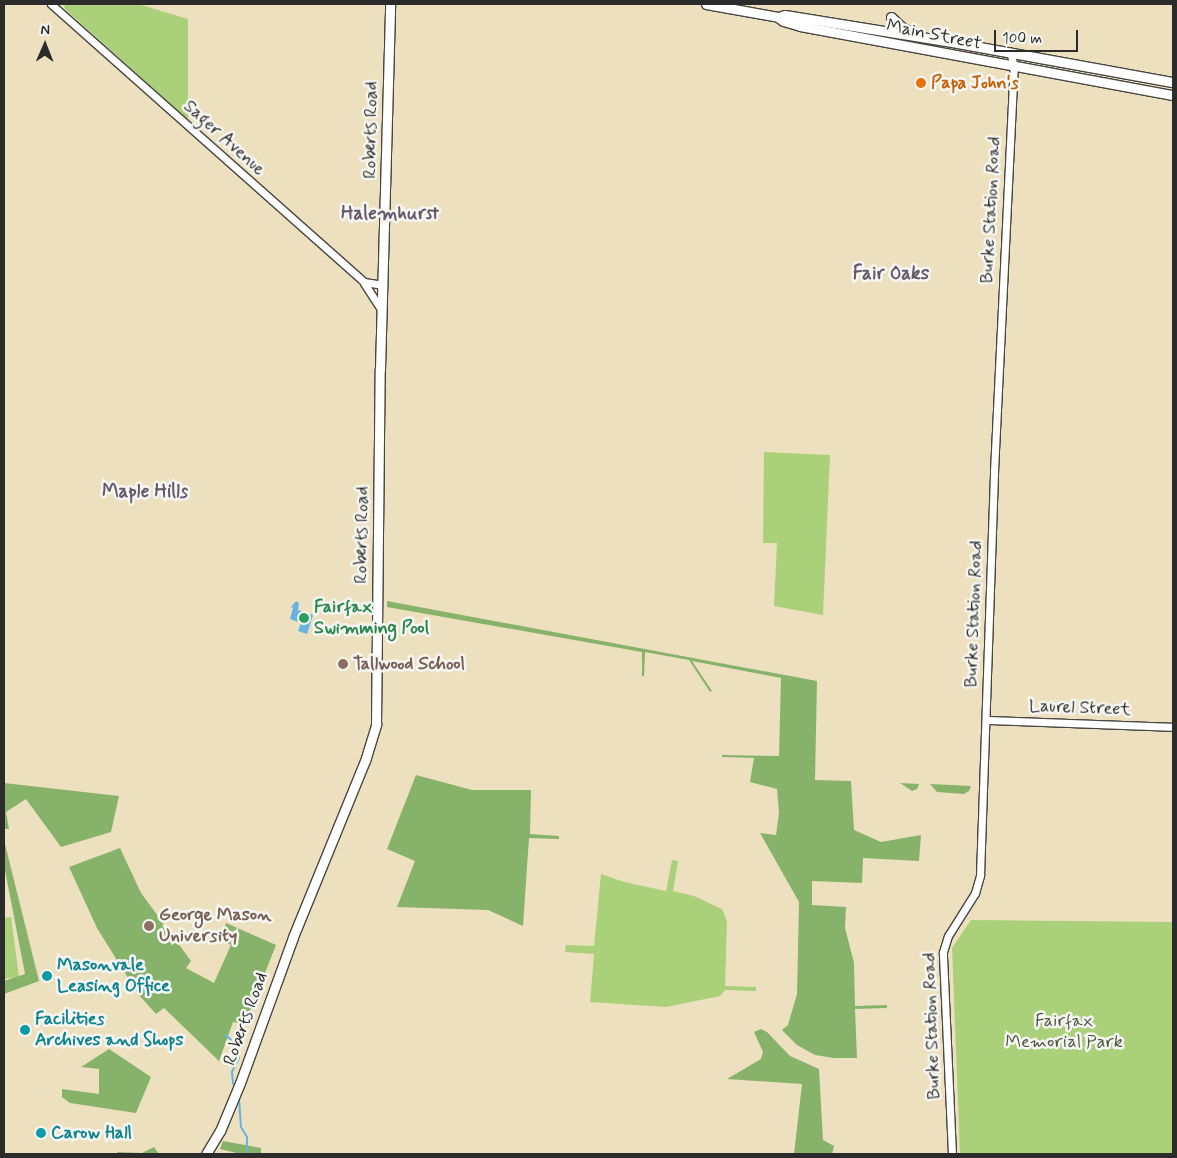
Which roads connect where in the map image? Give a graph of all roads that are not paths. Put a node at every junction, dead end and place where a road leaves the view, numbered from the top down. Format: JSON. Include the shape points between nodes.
{"nodes":[{"id":1,"x":51,"y":4,"type":"edge"},
{"id":2,"x":390,"y":4,"type":"edge"},
{"id":3,"x":706,"y":4,"type":"edge"},
{"id":4,"x":891,"y":16,"type":"dead end"},
{"id":5,"x":778,"y":17,"type":"junction"},
{"id":6,"x":938,"y":40,"type":"junction"},
{"id":7,"x":1015,"y":53,"type":"junction"},
{"id":8,"x":1014,"y":66,"type":"junction"},
{"id":9,"x":1173,"y":82,"type":"edge"},
{"id":10,"x":1173,"y":95,"type":"edge"},
{"id":11,"x":364,"y":282,"type":"junction"},
{"id":12,"x":382,"y":285,"type":"junction"},
{"id":13,"x":382,"y":310,"type":"junction"},
{"id":14,"x":986,"y":720,"type":"junction"},
{"id":15,"x":1173,"y":727,"type":"edge"},
{"id":16,"x":206,"y":1154,"type":"edge"},
{"id":17,"x":952,"y":1154,"type":"edge"}],
"edges":[{"from":1,"to":11,"type":"street","name":"Sager Avenue"},
{"from":2,"to":12,"type":"main road","name":"Roberts Road"},
{"from":3,"to":5,"type":"main road","name":"Main Street"},
{"from":4,"to":6,"type":"main road","via":[[904,29],[931,33]]},
{"from":5,"to":6,"type":"main road","name":"Main Street","via":[[785,15]]},
{"from":5,"to":8,"type":"main road","name":"Main Street","via":[[800,26]]},
{"from":6,"to":7,"type":"main road","name":"Main Street"},
{"from":7,"to":8,"type":"street","name":"Burke Station Road"},
{"from":7,"to":9,"type":"main road","name":"Main Street"},
{"from":8,"to":10,"type":"main road","name":"Main Street"},
{"from":8,"to":14,"type":"street","name":"Burke Station Road","via":[[994,471]]},
{"from":11,"to":12,"type":"street"},
{"from":11,"to":13,"type":"street","name":"Sager Avenue"},
{"from":12,"to":13,"type":"main road","name":"Roberts Road"},
{"from":13,"to":16,"type":"main road","name":"Roberts Road","via":[[376,724],[365,761],[293,937],[240,1083],[220,1131]]},
{"from":14,"to":15,"type":"street","name":"Laurel Street"},
{"from":14,"to":17,"type":"street","name":"Burke Station Road","via":[[979,879],[972,899],[948,936],[943,952]]}]}
